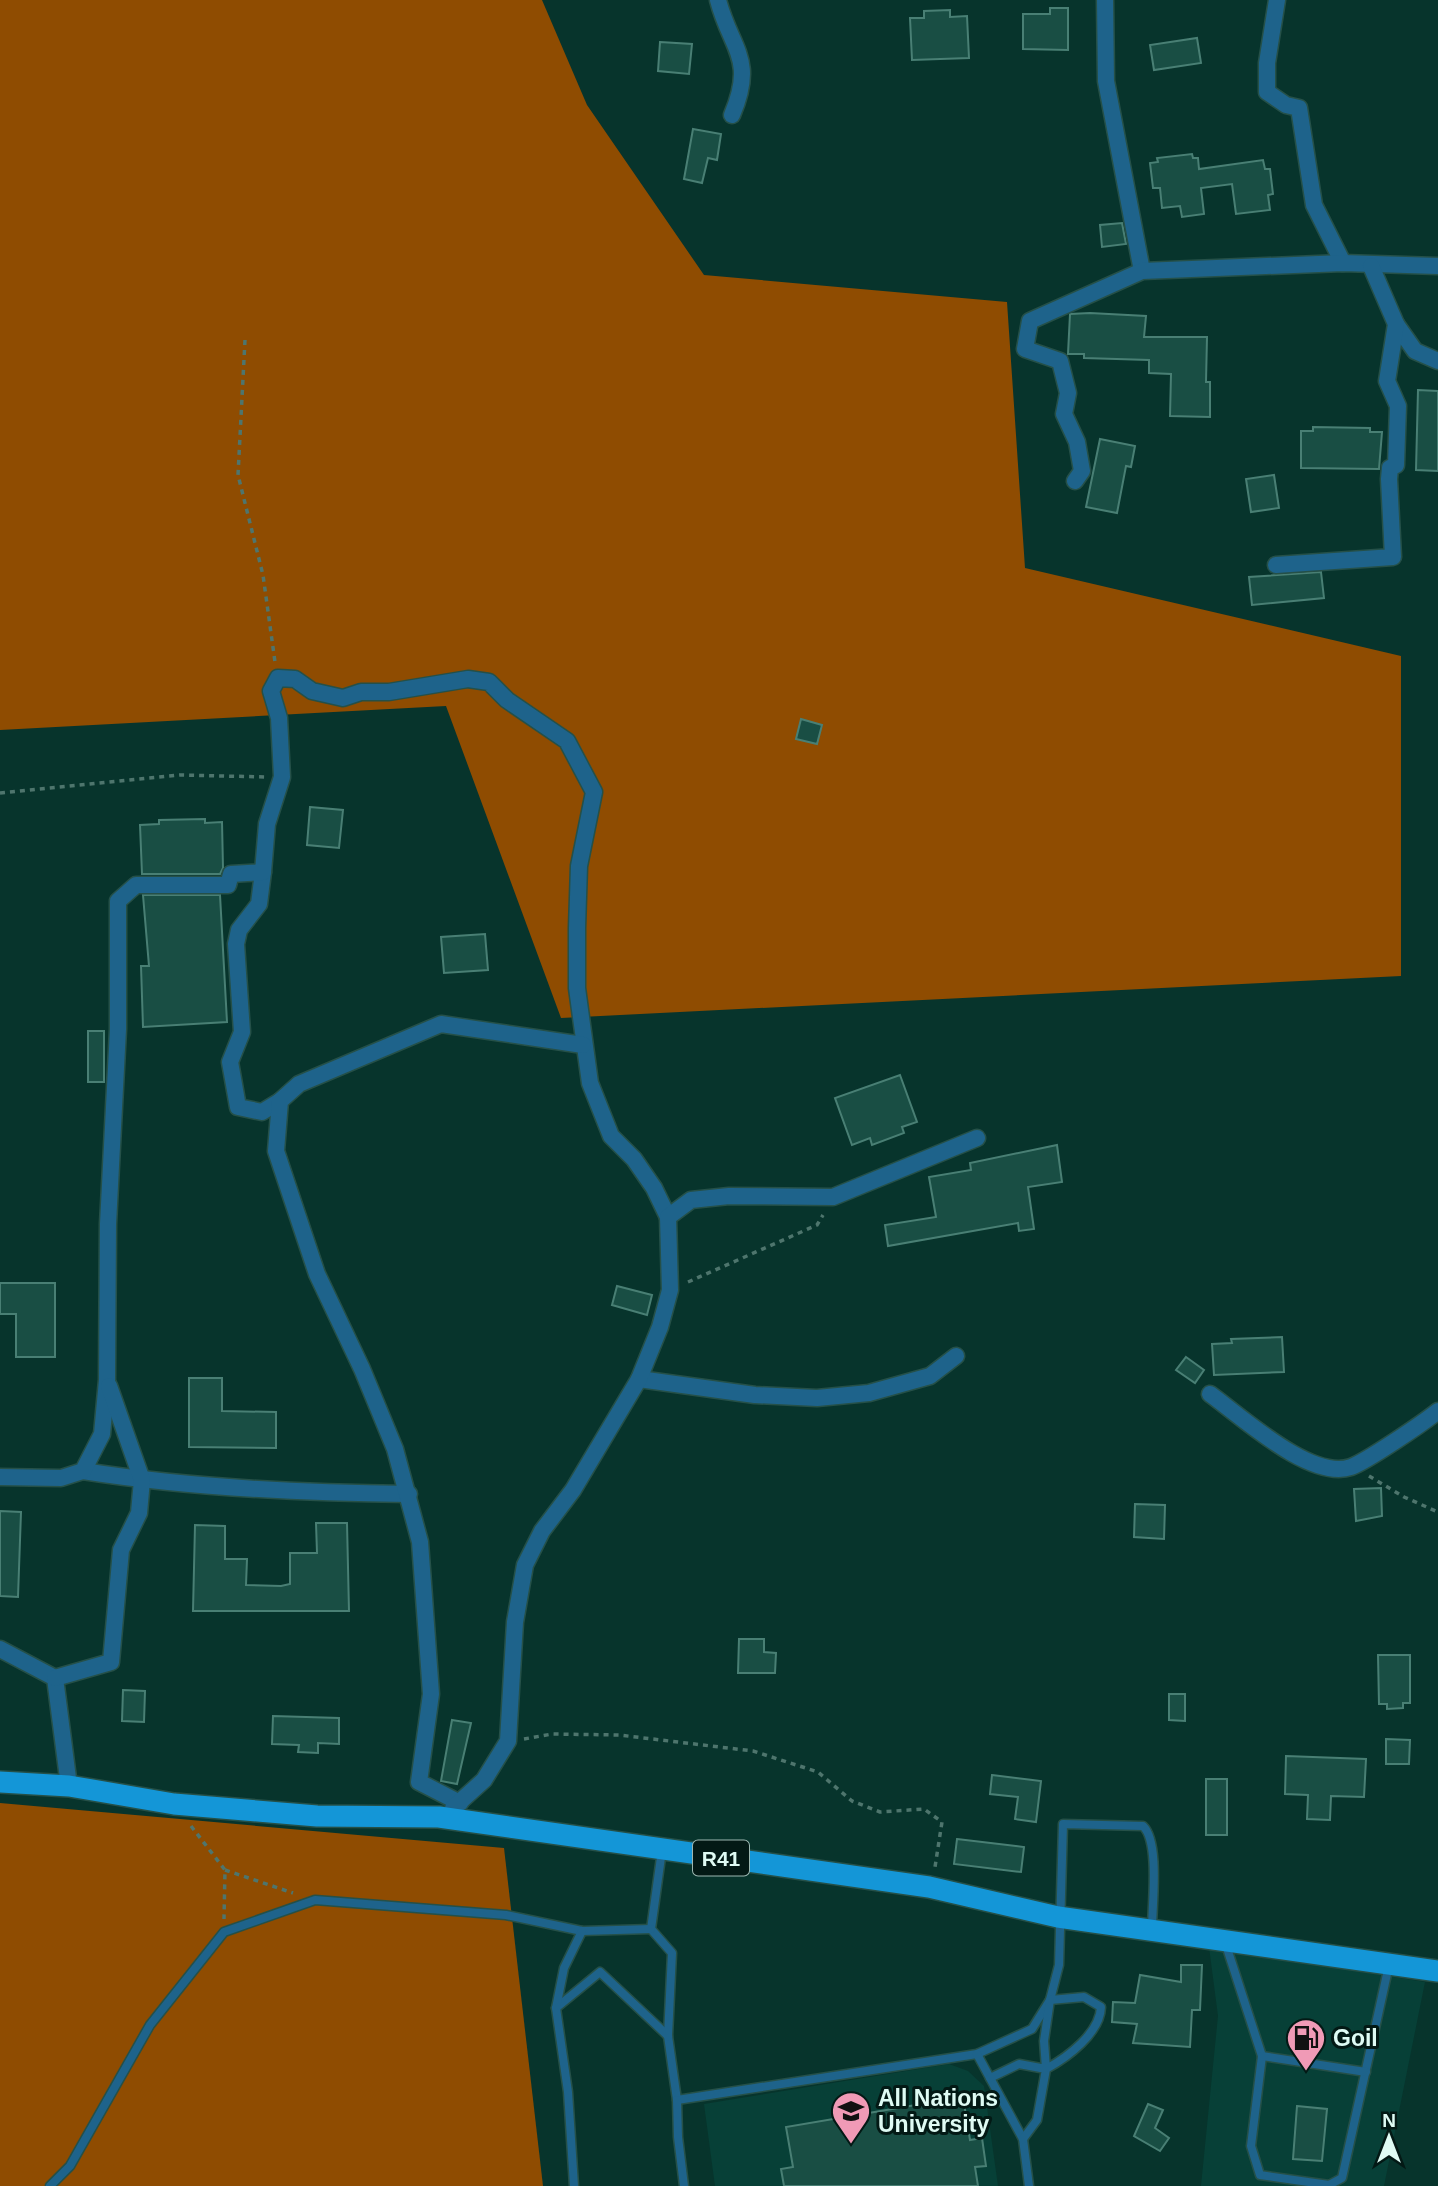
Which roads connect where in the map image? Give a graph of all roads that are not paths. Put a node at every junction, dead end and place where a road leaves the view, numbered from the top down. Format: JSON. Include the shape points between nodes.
{"nodes":[{"id":1,"x":718,"y":0,"type":"edge"},
{"id":2,"x":1105,"y":0,"type":"edge"},
{"id":3,"x":1277,"y":0,"type":"edge"},
{"id":4,"x":732,"y":115,"type":"dead end"},
{"id":5,"x":1343,"y":262,"type":"junction"},
{"id":6,"x":1371,"y":266,"type":"junction"},
{"id":7,"x":1438,"y":266,"type":"edge"},
{"id":8,"x":1142,"y":271,"type":"junction"},
{"id":9,"x":1396,"y":324,"type":"junction"},
{"id":10,"x":1438,"y":361,"type":"edge"},
{"id":11,"x":1075,"y":481,"type":"dead end"},
{"id":12,"x":1276,"y":565,"type":"dead end"},
{"id":13,"x":263,"y":872,"type":"junction"},
{"id":14,"x":583,"y":1045,"type":"junction"},
{"id":15,"x":280,"y":1101,"type":"junction"},
{"id":16,"x":977,"y":1138,"type":"dead end"},
{"id":17,"x":668,"y":1217,"type":"junction"},
{"id":18,"x":957,"y":1356,"type":"dead end"},
{"id":19,"x":639,"y":1379,"type":"junction"},
{"id":20,"x":107,"y":1380,"type":"junction"},
{"id":21,"x":1210,"y":1394,"type":"dead end"},
{"id":22,"x":1438,"y":1410,"type":"edge"},
{"id":23,"x":83,"y":1471,"type":"junction"},
{"id":24,"x":0,"y":1477,"type":"edge"},
{"id":25,"x":142,"y":1480,"type":"junction"},
{"id":26,"x":409,"y":1494,"type":"junction"},
{"id":27,"x":0,"y":1649,"type":"edge"},
{"id":28,"x":55,"y":1678,"type":"junction"},
{"id":29,"x":0,"y":1782,"type":"edge"},
{"id":30,"x":69,"y":1786,"type":"junction"},
{"id":31,"x":460,"y":1803,"type":"junction"},
{"id":32,"x":439,"y":1817,"type":"junction"},
{"id":33,"x":662,"y":1850,"type":"junction"},
{"id":34,"x":1058,"y":1917,"type":"junction"},
{"id":35,"x":651,"y":1929,"type":"junction"},
{"id":36,"x":1152,"y":1929,"type":"junction"},
{"id":37,"x":582,"y":1931,"type":"junction"},
{"id":38,"x":1224,"y":1939,"type":"junction"},
{"id":39,"x":1390,"y":1964,"type":"junction"},
{"id":40,"x":1438,"y":1971,"type":"edge"},
{"id":41,"x":1049,"y":2000,"type":"junction"},
{"id":42,"x":556,"y":2008,"type":"junction"},
{"id":43,"x":668,"y":2036,"type":"junction"},
{"id":44,"x":977,"y":2054,"type":"junction"},
{"id":45,"x":1262,"y":2056,"type":"junction"},
{"id":46,"x":1046,"y":2069,"type":"junction"},
{"id":47,"x":1366,"y":2072,"type":"junction"},
{"id":48,"x":990,"y":2078,"type":"junction"},
{"id":49,"x":677,"y":2100,"type":"junction"},
{"id":50,"x":1023,"y":2139,"type":"junction"},
{"id":51,"x":50,"y":2186,"type":"edge"},
{"id":52,"x":574,"y":2186,"type":"edge"},
{"id":53,"x":684,"y":2186,"type":"edge"},
{"id":54,"x":1030,"y":2186,"type":"edge"}],
"edges":[{"from":1,"to":4,"type":"street","via":[[743,64],[740,95]]},
{"from":2,"to":8,"type":"street","via":[[1106,81]]},
{"from":3,"to":5,"type":"street","via":[[1267,92],[1299,108],[1314,205]]},
{"from":5,"to":6,"type":"street"},
{"from":5,"to":8,"type":"street"},
{"from":6,"to":7,"type":"street"},
{"from":6,"to":9,"type":"street"},
{"from":8,"to":11,"type":"street","via":[[1030,321],[1025,349],[1060,360],[1068,393],[1064,414],[1077,442],[1082,471]]},
{"from":9,"to":10,"type":"street","via":[[1415,351]]},
{"from":9,"to":12,"type":"street","via":[[1387,381],[1398,406],[1396,465],[1390,468],[1393,557]]},
{"from":13,"to":14,"type":"street","via":[[267,824],[282,777],[279,718],[271,691],[278,678],[295,679],[312,691],[344,698],[468,679],[489,682],[567,741],[594,792],[579,866],[577,988]]},
{"from":13,"to":15,"type":"street","via":[[259,904],[239,930],[236,944],[242,1032],[230,1062],[238,1107],[262,1112]]},
{"from":13,"to":20,"type":"street","via":[[231,874],[228,885],[136,885],[118,901]]},
{"from":14,"to":15,"type":"street","via":[[441,1024],[299,1084]]},
{"from":14,"to":17,"type":"street","via":[[590,1083],[611,1136],[634,1159]]},
{"from":15,"to":26,"type":"street","via":[[276,1152],[317,1274],[362,1369]]},
{"from":16,"to":17,"type":"street","via":[[833,1198],[691,1200]]},
{"from":17,"to":19,"type":"street","via":[[670,1290]]},
{"from":18,"to":19,"type":"street","via":[[930,1376],[869,1394],[817,1398],[755,1395]]},
{"from":19,"to":31,"type":"street","via":[[525,1564],[515,1622],[508,1741],[484,1780]]},
{"from":20,"to":23,"type":"street","via":[[102,1434]]},
{"from":20,"to":25,"type":"street"},
{"from":21,"to":22,"type":"street","via":[[1305,1462],[1326,1468],[1350,1467]]},
{"from":23,"to":24,"type":"street","via":[[61,1478]]},
{"from":23,"to":25,"type":"street"},
{"from":25,"to":26,"type":"street","via":[[276,1492]]},
{"from":25,"to":28,"type":"street","via":[[139,1513],[121,1550],[111,1662]]},
{"from":26,"to":31,"type":"street","via":[[420,1542],[431,1656],[432,1695],[419,1782]]},
{"from":27,"to":28,"type":"street"},
{"from":28,"to":30,"type":"street"},
{"from":29,"to":30,"type":"main road","number":"R41"},
{"from":30,"to":32,"type":"main road","number":"R41","via":[[174,1804],[317,1816]]},
{"from":31,"to":32,"type":"street"},
{"from":32,"to":33,"type":"main road","number":"R41"},
{"from":33,"to":34,"type":"main road","number":"R41","via":[[929,1887]]},
{"from":33,"to":35,"type":"lane"},
{"from":34,"to":36,"type":"main road","number":"R41"},
{"from":34,"to":36,"type":"lane","via":[[1063,1824],[1143,1826],[1153,1849]]},
{"from":34,"to":41,"type":"lane","via":[[1059,1965]]},
{"from":35,"to":37,"type":"lane"},
{"from":35,"to":43,"type":"lane","via":[[672,1953]]},
{"from":36,"to":38,"type":"main road","number":"R41"},
{"from":37,"to":42,"type":"lane","via":[[565,1968]]},
{"from":37,"to":51,"type":"lane","via":[[506,1915],[315,1900],[224,1932],[150,2025],[70,2166]]},
{"from":38,"to":39,"type":"main road","number":"R41"},
{"from":38,"to":45,"type":"lane"},
{"from":39,"to":40,"type":"main road","number":"R41"},
{"from":39,"to":47,"type":"lane"},
{"from":41,"to":44,"type":"lane","via":[[1032,2029]]},
{"from":41,"to":46,"type":"lane"},
{"from":41,"to":46,"type":"lane","via":[[1084,1997],[1101,2007],[1100,2017],[1066,2058]]},
{"from":42,"to":43,"type":"lane","via":[[600,1972]]},
{"from":42,"to":52,"type":"lane"},
{"from":43,"to":49,"type":"lane"},
{"from":44,"to":48,"type":"lane"},
{"from":44,"to":49,"type":"lane"},
{"from":45,"to":47,"type":"lane"},
{"from":45,"to":47,"type":"lane","via":[[1251,2146],[1260,2175],[1329,2185],[1342,2178]]},
{"from":46,"to":48,"type":"lane","via":[[1019,2064]]},
{"from":46,"to":50,"type":"lane","via":[[1037,2120]]},
{"from":48,"to":50,"type":"lane"},
{"from":49,"to":53,"type":"lane"},
{"from":50,"to":54,"type":"lane"}]}
